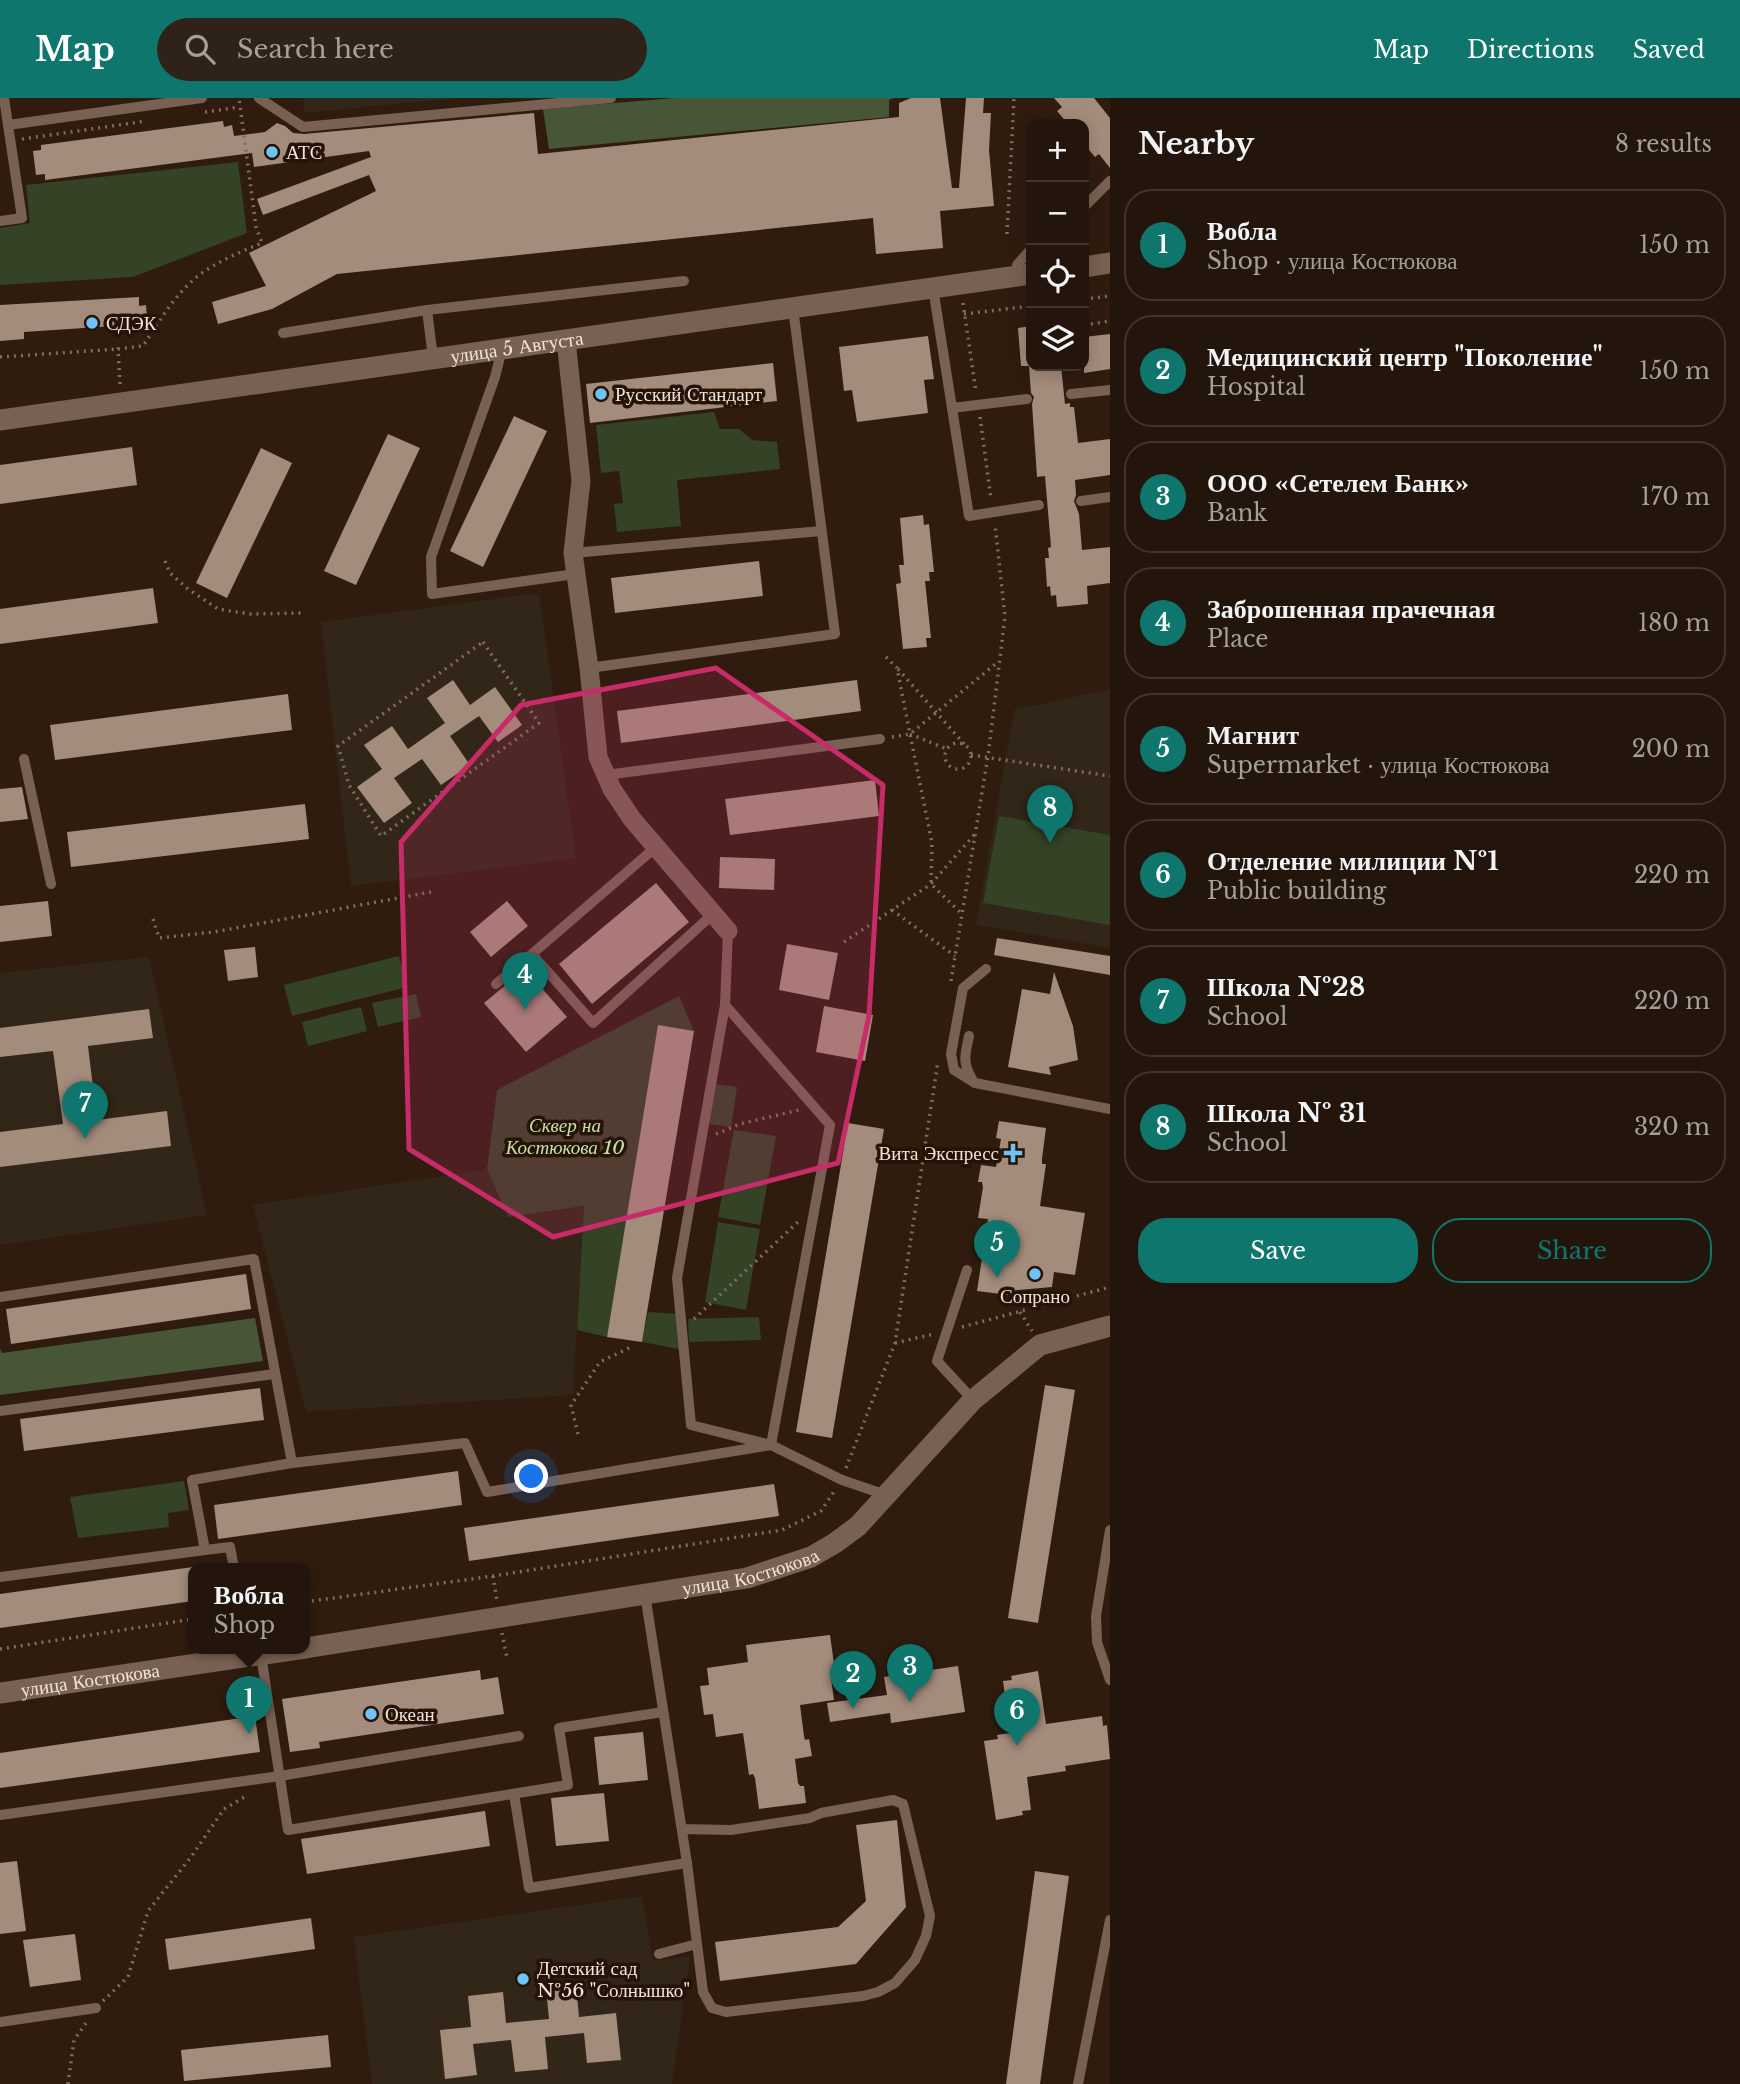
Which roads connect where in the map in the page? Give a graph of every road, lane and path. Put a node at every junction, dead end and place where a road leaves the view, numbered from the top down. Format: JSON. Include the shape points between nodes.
{"nodes":[{"id":1,"x":4,"y":98,"type":"edge"},
{"id":2,"x":202,"y":98,"type":"edge"},
{"id":3,"x":239,"y":98,"type":"edge"},
{"id":4,"x":259,"y":98,"type":"edge"},
{"id":5,"x":611,"y":98,"type":"edge"},
{"id":6,"x":1014,"y":98,"type":"edge"},
{"id":7,"x":8,"y":125,"type":"junction"},
{"id":8,"x":1110,"y":181,"type":"edge"},
{"id":9,"x":1089,"y":202,"type":"edge"},
{"id":10,"x":0,"y":221,"type":"edge"},
{"id":11,"x":1007,"y":234,"type":"dead end"},
{"id":12,"x":1026,"y":255,"type":"edge"},
{"id":13,"x":1110,"y":263,"type":"edge"},
{"id":14,"x":1089,"y":266,"type":"edge"},
{"id":15,"x":1025,"y":275,"type":"edge"},
{"id":16,"x":684,"y":281,"type":"dead end"},
{"id":17,"x":933,"y":288,"type":"junction"},
{"id":18,"x":1110,"y":296,"type":"edge"},
{"id":19,"x":1089,"y":298,"type":"edge"},
{"id":20,"x":1026,"y":307,"type":"edge"},
{"id":21,"x":793,"y":308,"type":"junction"},
{"id":22,"x":427,"y":310,"type":"junction"},
{"id":23,"x":964,"y":314,"type":"dead end"},
{"id":24,"x":1110,"y":321,"type":"edge"},
{"id":25,"x":1089,"y":324,"type":"edge"},
{"id":26,"x":283,"y":333,"type":"dead end"},
{"id":27,"x":565,"y":340,"type":"junction"},
{"id":28,"x":118,"y":349,"type":"junction"},
{"id":29,"x":502,"y":349,"type":"junction"},
{"id":30,"x":0,"y":357,"type":"edge"},
{"id":31,"x":433,"y":359,"type":"junction"},
{"id":32,"x":1110,"y":390,"type":"edge"},
{"id":33,"x":1071,"y":394,"type":"dead end"},
{"id":34,"x":1027,"y":399,"type":"dead end"},
{"id":35,"x":121,"y":403,"type":"junction"},
{"id":36,"x":952,"y":408,"type":"junction"},
{"id":37,"x":0,"y":421,"type":"edge"},
{"id":38,"x":1110,"y":497,"type":"edge"},
{"id":39,"x":1081,"y":501,"type":"dead end"},
{"id":40,"x":1039,"y":505,"type":"dead end"},
{"id":41,"x":993,"y":512,"type":"junction"},
{"id":42,"x":821,"y":531,"type":"junction"},
{"id":43,"x":573,"y":553,"type":"junction"},
{"id":44,"x":165,"y":561,"type":"dead end"},
{"id":45,"x":575,"y":574,"type":"junction"},
{"id":46,"x":305,"y":613,"type":"dead end"},
{"id":47,"x":886,"y":657,"type":"dead end"},
{"id":48,"x":1000,"y":661,"type":"junction"},
{"id":49,"x":589,"y":667,"type":"junction"},
{"id":50,"x":897,"y":668,"type":"junction"},
{"id":51,"x":936,"y":713,"type":"junction"},
{"id":52,"x":910,"y":734,"type":"junction"},
{"id":53,"x":880,"y":739,"type":"joint"},
{"id":54,"x":965,"y":745,"type":"junction"},
{"id":55,"x":947,"y":749,"type":"junction"},
{"id":56,"x":971,"y":755,"type":"junction"},
{"id":57,"x":988,"y":757,"type":"junction"},
{"id":58,"x":24,"y":759,"type":"dead end"},
{"id":59,"x":606,"y":775,"type":"junction"},
{"id":60,"x":1110,"y":776,"type":"edge"},
{"id":61,"x":372,"y":823,"type":"joint"},
{"id":62,"x":975,"y":834,"type":"junction"},
{"id":63,"x":656,"y":847,"type":"junction"},
{"id":64,"x":51,"y":884,"type":"dead end"},
{"id":65,"x":931,"y":884,"type":"junction"},
{"id":66,"x":430,"y":892,"type":"dead end"},
{"id":67,"x":892,"y":910,"type":"junction"},
{"id":68,"x":713,"y":914,"type":"junction"},
{"id":69,"x":962,"y":914,"type":"junction"},
{"id":70,"x":153,"y":919,"type":"dead end"},
{"id":71,"x":728,"y":931,"type":"joint"},
{"id":72,"x":844,"y":942,"type":"dead end"},
{"id":73,"x":532,"y":954,"type":"junction"},
{"id":74,"x":955,"y":956,"type":"junction"},
{"id":75,"x":986,"y":969,"type":"dead end"},
{"id":76,"x":496,"y":984,"type":"dead end"},
{"id":77,"x":951,"y":984,"type":"dead end"},
{"id":78,"x":724,"y":1005,"type":"junction"},
{"id":79,"x":969,"y":1036,"type":"dead end"},
{"id":80,"x":940,"y":1052,"type":"dead end"},
{"id":81,"x":975,"y":1083,"type":"junction"},
{"id":82,"x":814,"y":1106,"type":"junction"},
{"id":83,"x":1110,"y":1109,"type":"edge"},
{"id":84,"x":701,"y":1141,"type":"junction"},
{"id":85,"x":815,"y":1206,"type":"junction"},
{"id":86,"x":967,"y":1270,"type":"dead end"},
{"id":87,"x":1110,"y":1287,"type":"edge"},
{"id":88,"x":0,"y":1297,"type":"edge"},
{"id":89,"x":1001,"y":1315,"type":"dead end"},
{"id":90,"x":1110,"y":1326,"type":"edge"},
{"id":91,"x":682,"y":1329,"type":"junction"},
{"id":92,"x":631,"y":1347,"type":"dead end"},
{"id":93,"x":274,"y":1374,"type":"junction"},
{"id":94,"x":973,"y":1400,"type":"junction"},
{"id":95,"x":0,"y":1411,"type":"edge"},
{"id":96,"x":578,"y":1434,"type":"dead end"},
{"id":97,"x":771,"y":1445,"type":"junction"},
{"id":98,"x":292,"y":1463,"type":"junction"},
{"id":99,"x":842,"y":1480,"type":"junction"},
{"id":100,"x":887,"y":1496,"type":"junction"},
{"id":101,"x":1110,"y":1530,"type":"edge"},
{"id":102,"x":205,"y":1550,"type":"junction"},
{"id":103,"x":233,"y":1563,"type":"edge"},
{"id":104,"x":1107,"y":1568,"type":"edge"},
{"id":105,"x":0,"y":1577,"type":"edge"},
{"id":106,"x":645,"y":1594,"type":"junction"},
{"id":107,"x":310,"y":1601,"type":"edge"},
{"id":108,"x":188,"y":1620,"type":"edge"},
{"id":109,"x":501,"y":1626,"type":"dead end"},
{"id":110,"x":310,"y":1647,"type":"edge"},
{"id":111,"x":0,"y":1649,"type":"edge"},
{"id":112,"x":247,"y":1654,"type":"edge"},
{"id":113,"x":253,"y":1654,"type":"edge"},
{"id":114,"x":507,"y":1658,"type":"dead end"},
{"id":115,"x":1110,"y":1680,"type":"edge"},
{"id":116,"x":0,"y":1693,"type":"edge"},
{"id":117,"x":663,"y":1712,"type":"junction"},
{"id":118,"x":519,"y":1736,"type":"dead end"},
{"id":119,"x":280,"y":1776,"type":"junction"},
{"id":120,"x":514,"y":1794,"type":"junction"},
{"id":121,"x":0,"y":1815,"type":"edge"},
{"id":122,"x":682,"y":1829,"type":"junction"},
{"id":123,"x":687,"y":1863,"type":"junction"},
{"id":124,"x":1110,"y":1920,"type":"edge"},
{"id":125,"x":697,"y":1944,"type":"junction"},
{"id":126,"x":659,"y":1954,"type":"dead end"},
{"id":127,"x":96,"y":2008,"type":"junction"},
{"id":128,"x":0,"y":2022,"type":"edge"},
{"id":129,"x":68,"y":2084,"type":"edge"},
{"id":130,"x":1078,"y":2084,"type":"edge"}],
"edges":[{"from":1,"to":7,"type":"lane"},
{"from":2,"to":7,"type":"lane"},
{"from":3,"to":28,"type":"path","via":[[262,243],[198,276],[143,346]]},
{"from":4,"to":5,"type":"lane","via":[[303,127]]},
{"from":6,"to":11,"type":"path"},
{"from":7,"to":10,"type":"lane","via":[[22,218]]},
{"from":8,"to":9,"type":"lane"},
{"from":12,"to":15,"type":"lane","via":[[1017,265]]},
{"from":13,"to":14,"type":"main road"},
{"from":15,"to":17,"type":"main road","name":"улица 5 Августа"},
{"from":16,"to":22,"type":"lane"},
{"from":17,"to":21,"type":"main road","name":"улица 5 Августа"},
{"from":17,"to":36,"type":"lane"},
{"from":18,"to":19,"type":"path"},
{"from":20,"to":23,"type":"path"},
{"from":21,"to":27,"type":"main road","name":"улица 5 Августа"},
{"from":21,"to":42,"type":"lane"},
{"from":22,"to":26,"type":"lane"},
{"from":22,"to":31,"type":"lane"},
{"from":24,"to":25,"type":"path"},
{"from":27,"to":29,"type":"main road","name":"улица 5 Августа"},
{"from":27,"to":43,"type":"street","via":[[581,481]]},
{"from":28,"to":30,"type":"path"},
{"from":28,"to":35,"type":"path"},
{"from":29,"to":31,"type":"main road","name":"улица 5 Августа"},
{"from":29,"to":45,"type":"lane","via":[[430,557],[432,594]]},
{"from":31,"to":35,"type":"main road","name":"улица 5 Августа"},
{"from":32,"to":33,"type":"lane"},
{"from":34,"to":36,"type":"lane"},
{"from":35,"to":37,"type":"main road","name":"улица 5 Августа"},
{"from":36,"to":41,"type":"lane","via":[[969,516]]},
{"from":38,"to":39,"type":"lane"},
{"from":40,"to":41,"type":"lane"},
{"from":41,"to":48,"type":"path","via":[[1005,617]]},
{"from":42,"to":43,"type":"lane"},
{"from":42,"to":49,"type":"lane","via":[[835,634]]},
{"from":43,"to":45,"type":"street"},
{"from":44,"to":46,"type":"path","via":[[170,573],[218,609],[250,614]]},
{"from":45,"to":49,"type":"street"},
{"from":47,"to":50,"type":"path"},
{"from":48,"to":51,"type":"path"},
{"from":48,"to":57,"type":"path"},
{"from":49,"to":59,"type":"street","via":[[598,757]]},
{"from":50,"to":51,"type":"path"},
{"from":50,"to":52,"type":"path"},
{"from":51,"to":52,"type":"path"},
{"from":51,"to":54,"type":"path"},
{"from":52,"to":53,"type":"path"},
{"from":52,"to":55,"type":"path"},
{"from":52,"to":65,"type":"path","via":[[932,843]]},
{"from":53,"to":59,"type":"lane"},
{"from":54,"to":55,"type":"path","via":[[957,743]]},
{"from":54,"to":56,"type":"path"},
{"from":55,"to":56,"type":"path","via":[[946,762],[953,768],[968,764]]},
{"from":56,"to":57,"type":"path"},
{"from":57,"to":60,"type":"path"},
{"from":57,"to":62,"type":"path"},
{"from":58,"to":64,"type":"lane"},
{"from":59,"to":63,"type":"street","via":[[632,819]]},
{"from":61,"to":61,"type":"path","via":[[381,836],[540,723],[483,642],[338,747],[349,785]]},
{"from":62,"to":65,"type":"path"},
{"from":62,"to":69,"type":"path"},
{"from":63,"to":68,"type":"street"},
{"from":63,"to":73,"type":"lane"},
{"from":65,"to":67,"type":"path"},
{"from":65,"to":69,"type":"path"},
{"from":66,"to":70,"type":"path","via":[[159,938]]},
{"from":67,"to":72,"type":"path"},
{"from":67,"to":74,"type":"path"},
{"from":68,"to":71,"type":"street"},
{"from":68,"to":73,"type":"lane","via":[[593,1023]]},
{"from":69,"to":74,"type":"path"},
{"from":71,"to":78,"type":"lane"},
{"from":73,"to":76,"type":"lane"},
{"from":74,"to":77,"type":"path"},
{"from":75,"to":81,"type":"lane","via":[[963,988],[951,1054],[954,1070]]},
{"from":78,"to":82,"type":"lane"},
{"from":78,"to":84,"type":"lane"},
{"from":79,"to":81,"type":"lane","via":[[964,1059]]},
{"from":80,"to":99,"type":"path","via":[[895,1343]]},
{"from":81,"to":83,"type":"lane"},
{"from":82,"to":84,"type":"path","via":[[740,1124]]},
{"from":82,"to":85,"type":"lane","via":[[830,1125]]},
{"from":84,"to":91,"type":"lane","via":[[677,1278]]},
{"from":85,"to":91,"type":"path"},
{"from":85,"to":97,"type":"lane"},
{"from":86,"to":94,"type":"lane","via":[[937,1361]]},
{"from":87,"to":89,"type":"path"},
{"from":88,"to":93,"type":"lane","via":[[254,1259]]},
{"from":90,"to":94,"type":"main road","name":"улица Костюкова","via":[[1040,1345]]},
{"from":91,"to":97,"type":"lane","via":[[691,1425]]},
{"from":92,"to":96,"type":"path","via":[[600,1362],[571,1405]]},
{"from":93,"to":95,"type":"lane"},
{"from":93,"to":98,"type":"lane"},
{"from":94,"to":100,"type":"main road","name":"улица Костюкова"},
{"from":97,"to":98,"type":"lane","via":[[487,1492],[465,1443]]},
{"from":97,"to":99,"type":"lane"},
{"from":98,"to":102,"type":"lane","via":[[192,1480]]},
{"from":99,"to":100,"type":"lane"},
{"from":99,"to":107,"type":"path","via":[[821,1511],[782,1530]]},
{"from":100,"to":106,"type":"main road","name":"улица Костюкова","via":[[858,1526],[811,1557],[747,1578]]},
{"from":101,"to":104,"type":"lane"},
{"from":102,"to":103,"type":"lane","via":[[230,1547]]},
{"from":102,"to":105,"type":"lane"},
{"from":104,"to":115,"type":"lane","via":[[1096,1616],[1097,1642]]},
{"from":106,"to":110,"type":"main road","name":"улица Костюкова"},
{"from":106,"to":117,"type":"lane"},
{"from":108,"to":111,"type":"path"},
{"from":109,"to":114,"type":"path"},
{"from":112,"to":116,"type":"main road","name":"улица Костюкова"},
{"from":113,"to":119,"type":"lane"},
{"from":117,"to":120,"type":"lane","via":[[559,1728],[568,1785]]},
{"from":117,"to":122,"type":"lane"},
{"from":118,"to":119,"type":"lane"},
{"from":119,"to":120,"type":"lane","via":[[288,1830]]},
{"from":119,"to":121,"type":"lane"},
{"from":119,"to":127,"type":"path","via":[[224,1809],[148,1911],[128,1977]]},
{"from":120,"to":123,"type":"lane","via":[[529,1888]]},
{"from":122,"to":123,"type":"lane"},
{"from":122,"to":125,"type":"lane","via":[[731,1830],[898,1801],[903,1804],[930,1916],[915,1960],[895,1983],[863,1996],[726,2012],[712,2008],[703,1992]]},
{"from":123,"to":125,"type":"lane"},
{"from":124,"to":130,"type":"lane"},
{"from":125,"to":126,"type":"lane"},
{"from":127,"to":128,"type":"lane"},
{"from":127,"to":129,"type":"path","via":[[74,2040]]}]}
